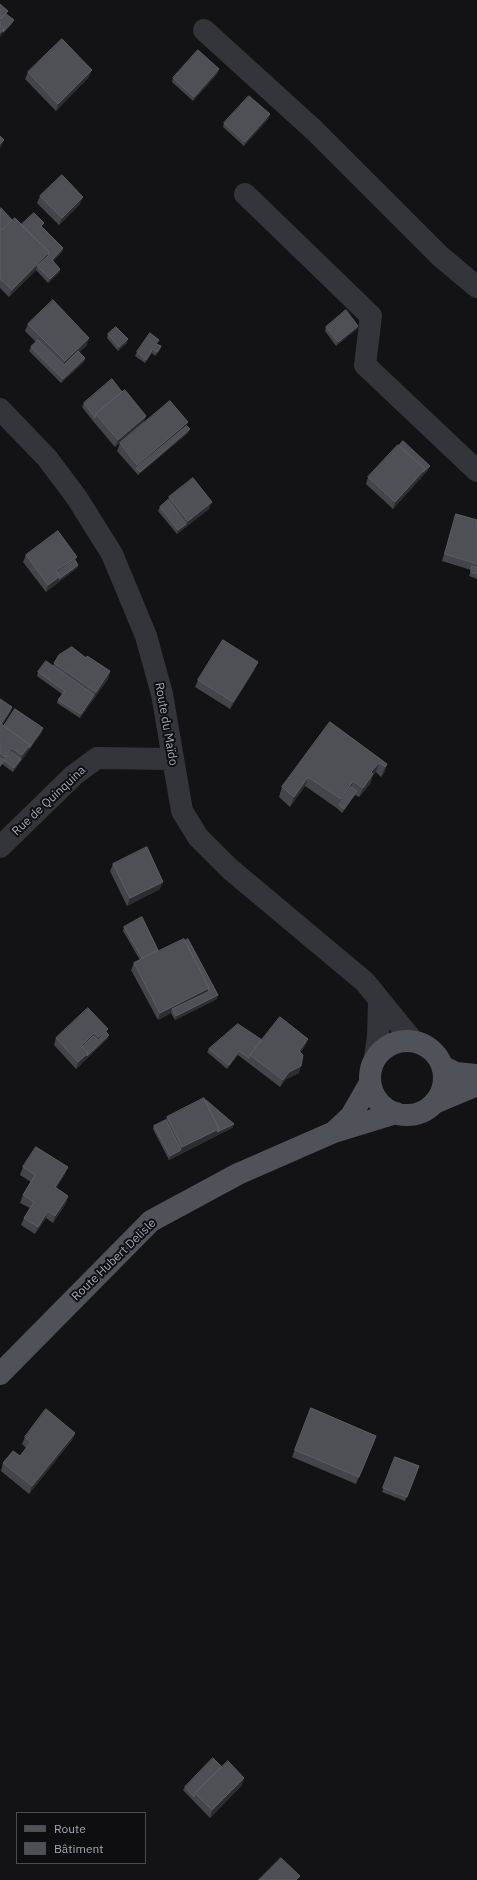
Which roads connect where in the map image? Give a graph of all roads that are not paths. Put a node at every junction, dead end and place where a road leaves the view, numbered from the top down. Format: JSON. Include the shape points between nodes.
{"nodes":[{"id":1,"x":204,"y":30,"type":"dead end"},
{"id":2,"x":245,"y":194,"type":"dead end"},
{"id":3,"x":477,"y":287,"type":"edge"},
{"id":4,"x":0,"y":408,"type":"edge"},
{"id":5,"x":477,"y":471,"type":"edge"},
{"id":6,"x":172,"y":759,"type":"junction"},
{"id":7,"x":0,"y":847,"type":"edge"},
{"id":8,"x":379,"y":1000,"type":"junction"},
{"id":9,"x":413,"y":1041,"type":"junction"},
{"id":10,"x":375,"y":1058,"type":"junction"},
{"id":11,"x":442,"y":1066,"type":"junction"},
{"id":12,"x":477,"y":1075,"type":"edge"},
{"id":13,"x":370,"y":1083,"type":"junction"},
{"id":14,"x":477,"y":1086,"type":"edge"},
{"id":15,"x":434,"y":1103,"type":"junction"},
{"id":16,"x":396,"y":1113,"type":"junction"},
{"id":17,"x":334,"y":1132,"type":"junction"},
{"id":18,"x":0,"y":1374,"type":"edge"}],
"edges":[{"from":1,"to":3,"type":"street","via":[[315,130],[440,256]]},
{"from":2,"to":5,"type":"street","via":[[371,316],[365,365]]},
{"from":4,"to":6,"type":"street","name":"Route du Maïdo","via":[[47,458],[77,498],[112,554],[146,636],[162,694]]},
{"from":6,"to":7,"type":"street","name":"Rue de Quinquina","via":[[98,758],[74,775]]},
{"from":6,"to":8,"type":"street","name":"Route du Maïdo","via":[[182,811],[198,838],[230,869],[365,982]]},
{"from":8,"to":9,"type":"street","name":"Route du Maïdo"},
{"from":8,"to":10,"type":"street"},
{"from":9,"to":10,"type":"main road","via":[[391,1044]]},
{"from":9,"to":11,"type":"main road","via":[[426,1046],[436,1054]]},
{"from":10,"to":13,"type":"main road","via":[[370,1070]]},
{"from":11,"to":12,"type":"main road","via":[[456,1073]]},
{"from":11,"to":15,"type":"main road","via":[[443,1086]]},
{"from":13,"to":16,"type":"main road","via":[[379,1101]]},
{"from":13,"to":17,"type":"main road","name":"Route Hubert Delisle","via":[[352,1116]]},
{"from":14,"to":15,"type":"main road"},
{"from":15,"to":16,"type":"main road","via":[[423,1111],[410,1114]]},
{"from":16,"to":17,"type":"main road","name":"Route Hubert Delisle"},
{"from":17,"to":18,"type":"main road","name":"Route Hubert Delisle","via":[[238,1174],[151,1222]]}]}
